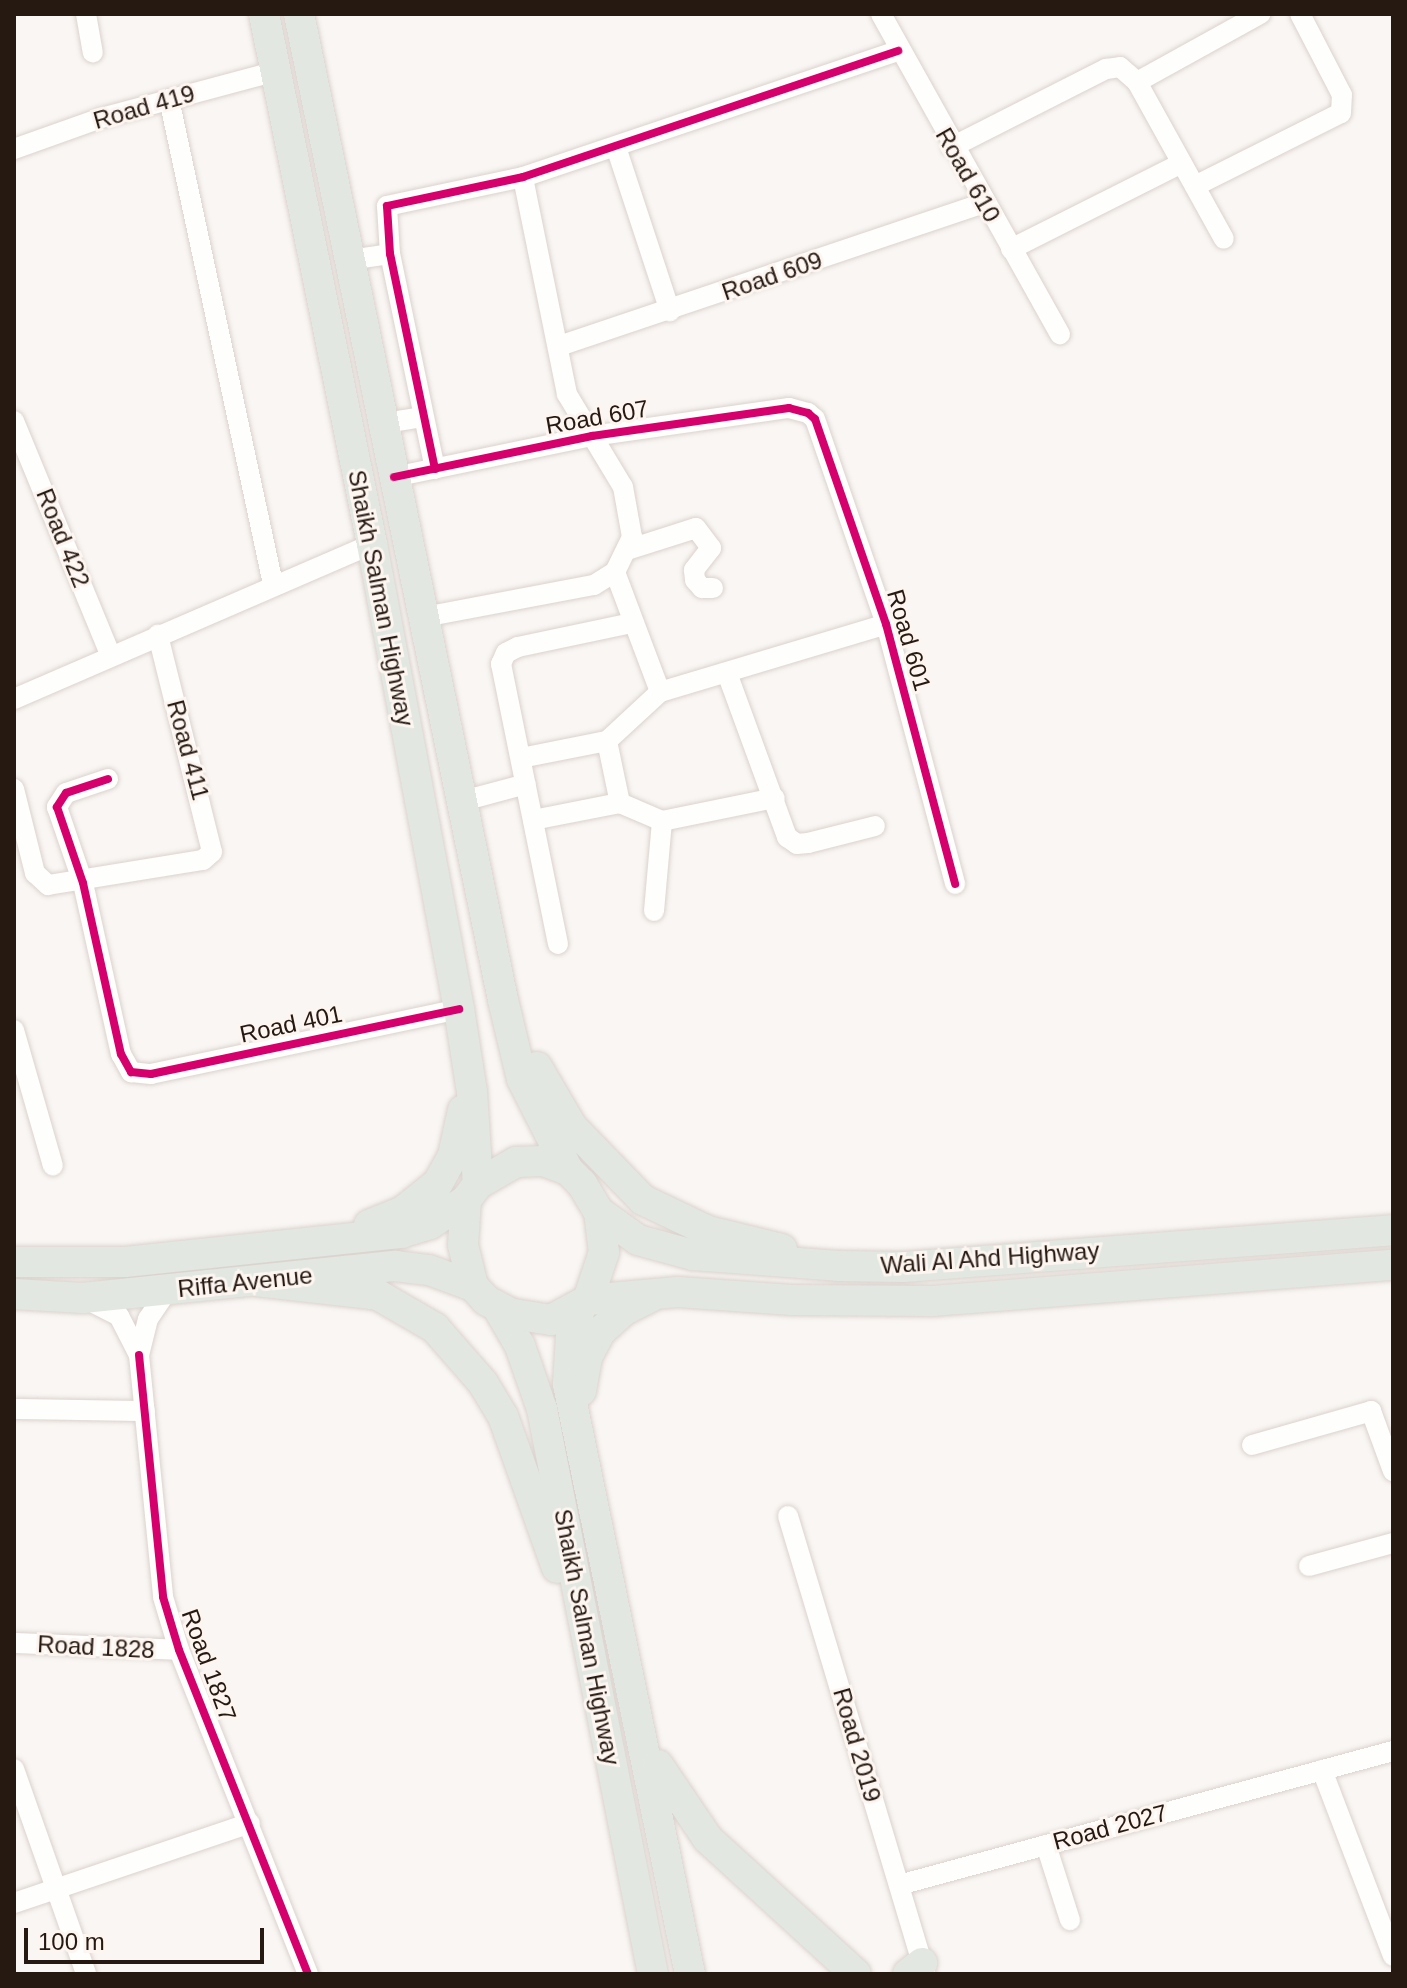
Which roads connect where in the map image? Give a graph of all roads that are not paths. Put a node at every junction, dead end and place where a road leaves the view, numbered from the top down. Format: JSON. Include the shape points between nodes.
{"nodes":[{"id":1,"x":86,"y":14,"type":"edge"},
{"id":2,"x":264,"y":14,"type":"edge"},
{"id":3,"x":881,"y":14,"type":"edge"},
{"id":4,"x":1260,"y":14,"type":"edge"},
{"id":5,"x":1300,"y":14,"type":"edge"},
{"id":6,"x":302,"y":19,"type":"edge"},
{"id":7,"x":898,"y":51,"type":"junction"},
{"id":8,"x":93,"y":52,"type":"dead end"},
{"id":9,"x":277,"y":71,"type":"junction"},
{"id":10,"x":1137,"y":82,"type":"junction"},
{"id":11,"x":169,"y":99,"type":"junction"},
{"id":12,"x":616,"y":147,"type":"junction"},
{"id":13,"x":952,"y":147,"type":"junction"},
{"id":14,"x":14,"y":149,"type":"edge"},
{"id":15,"x":1182,"y":163,"type":"junction"},
{"id":16,"x":523,"y":177,"type":"junction"},
{"id":17,"x":1195,"y":186,"type":"junction"},
{"id":18,"x":983,"y":203,"type":"junction"},
{"id":19,"x":1224,"y":239,"type":"dead end"},
{"id":20,"x":1011,"y":249,"type":"junction"},
{"id":21,"x":390,"y":254,"type":"junction"},
{"id":22,"x":350,"y":260,"type":"junction"},
{"id":23,"x":670,"y":311,"type":"junction"},
{"id":24,"x":1060,"y":334,"type":"dead end"},
{"id":25,"x":559,"y":346,"type":"junction"},
{"id":26,"x":808,"y":413,"type":"joint"},
{"id":27,"x":424,"y":417,"type":"junction"},
{"id":28,"x":14,"y":421,"type":"edge"},
{"id":29,"x":385,"y":423,"type":"junction"},
{"id":30,"x":592,"y":436,"type":"junction"},
{"id":31,"x":435,"y":469,"type":"junction"},
{"id":32,"x":394,"y":477,"type":"junction"},
{"id":33,"x":372,"y":544,"type":"junction"},
{"id":34,"x":627,"y":550,"type":"junction"},
{"id":35,"x":615,"y":572,"type":"junction"},
{"id":36,"x":273,"y":586,"type":"junction"},
{"id":37,"x":713,"y":588,"type":"dead end"},
{"id":38,"x":424,"y":617,"type":"junction"},
{"id":39,"x":632,"y":623,"type":"junction"},
{"id":40,"x":886,"y":624,"type":"junction"},
{"id":41,"x":158,"y":635,"type":"junction"},
{"id":42,"x":111,"y":656,"type":"junction"},
{"id":43,"x":727,"y":673,"type":"junction"},
{"id":44,"x":660,"y":692,"type":"junction"},
{"id":45,"x":14,"y":699,"type":"edge"},
{"id":46,"x":607,"y":741,"type":"junction"},
{"id":47,"x":521,"y":758,"type":"junction"},
{"id":48,"x":108,"y":779,"type":"dead end"},
{"id":49,"x":526,"y":784,"type":"junction"},
{"id":50,"x":14,"y":789,"type":"edge"},
{"id":51,"x":775,"y":798,"type":"junction"},
{"id":52,"x":459,"y":802,"type":"junction"},
{"id":53,"x":620,"y":803,"type":"junction"},
{"id":54,"x":533,"y":820,"type":"junction"},
{"id":55,"x":662,"y":821,"type":"junction"},
{"id":56,"x":875,"y":826,"type":"dead end"},
{"id":57,"x":20,"y":838,"type":"edge"},
{"id":58,"x":83,"y":883,"type":"junction"},
{"id":59,"x":955,"y":884,"type":"dead end"},
{"id":60,"x":654,"y":911,"type":"dead end"},
{"id":61,"x":558,"y":944,"type":"dead end"},
{"id":62,"x":503,"y":1000,"type":"junction"},
{"id":63,"x":459,"y":1009,"type":"junction"},
{"id":64,"x":14,"y":1030,"type":"edge"},
{"id":65,"x":469,"y":1068,"type":"junction"},
{"id":66,"x":53,"y":1166,"type":"dead end"},
{"id":67,"x":568,"y":1170,"type":"junction"},
{"id":68,"x":472,"y":1192,"type":"junction"},
{"id":69,"x":599,"y":1212,"type":"junction"},
{"id":70,"x":1393,"y":1230,"type":"edge"},
{"id":71,"x":351,"y":1235,"type":"junction"},
{"id":72,"x":14,"y":1262,"type":"edge"},
{"id":73,"x":1393,"y":1265,"type":"edge"},
{"id":74,"x":838,"y":1266,"type":"junction"},
{"id":75,"x":256,"y":1281,"type":"junction"},
{"id":76,"x":473,"y":1286,"type":"junction"},
{"id":77,"x":167,"y":1291,"type":"junction"},
{"id":78,"x":678,"y":1292,"type":"junction"},
{"id":79,"x":14,"y":1294,"type":"edge"},
{"id":80,"x":83,"y":1298,"type":"junction"},
{"id":81,"x":584,"y":1303,"type":"junction"},
{"id":82,"x":498,"y":1308,"type":"junction"},
{"id":83,"x":139,"y":1355,"type":"junction"},
{"id":84,"x":14,"y":1409,"type":"edge"},
{"id":85,"x":145,"y":1411,"type":"junction"},
{"id":86,"x":1252,"y":1445,"type":"dead end"},
{"id":87,"x":584,"y":1469,"type":"junction"},
{"id":88,"x":1393,"y":1471,"type":"edge"},
{"id":89,"x":788,"y":1516,"type":"dead end"},
{"id":90,"x":1393,"y":1543,"type":"edge"},
{"id":91,"x":1309,"y":1566,"type":"dead end"},
{"id":92,"x":14,"y":1643,"type":"edge"},
{"id":93,"x":179,"y":1650,"type":"junction"},
{"id":94,"x":592,"y":1665,"type":"junction"},
{"id":95,"x":644,"y":1737,"type":"junction"},
{"id":96,"x":1393,"y":1751,"type":"edge"},
{"id":97,"x":14,"y":1769,"type":"edge"},
{"id":98,"x":1322,"y":1770,"type":"junction"},
{"id":99,"x":250,"y":1823,"type":"junction"},
{"id":100,"x":1046,"y":1845,"type":"junction"},
{"id":101,"x":899,"y":1885,"type":"junction"},
{"id":102,"x":57,"y":1890,"type":"junction"},
{"id":103,"x":14,"y":1903,"type":"edge"},
{"id":104,"x":1070,"y":1920,"type":"dead end"},
{"id":105,"x":1393,"y":1956,"type":"edge"},
{"id":106,"x":918,"y":1970,"type":"edge"},
{"id":107,"x":86,"y":1974,"type":"edge"},
{"id":108,"x":308,"y":1974,"type":"edge"},
{"id":109,"x":653,"y":1974,"type":"edge"},
{"id":110,"x":690,"y":1974,"type":"edge"},
{"id":111,"x":856,"y":1974,"type":"edge"}],
"edges":[{"from":1,"to":8,"type":"street"},
{"from":2,"to":9,"type":"main road","name":"Shaikh Salman Highway"},
{"from":3,"to":7,"type":"street","name":"Road 610"},
{"from":4,"to":10,"type":"street"},
{"from":5,"to":17,"type":"street","via":[[1342,95],[1341,113]]},
{"from":6,"to":22,"type":"main road","name":"Shaikh Salman Highway"},
{"from":7,"to":12,"type":"street"},
{"from":7,"to":13,"type":"street","name":"Road 610"},
{"from":9,"to":11,"type":"street","name":"Road 419"},
{"from":9,"to":33,"type":"main road","name":"Shaikh Salman Highway"},
{"from":10,"to":13,"type":"street","via":[[1120,67],[1106,69]]},
{"from":10,"to":15,"type":"street"},
{"from":11,"to":14,"type":"street","name":"Road 419"},
{"from":11,"to":36,"type":"street"},
{"from":12,"to":16,"type":"street"},
{"from":12,"to":23,"type":"street"},
{"from":13,"to":18,"type":"street","name":"Road 610"},
{"from":15,"to":17,"type":"street"},
{"from":15,"to":20,"type":"street"},
{"from":16,"to":21,"type":"street","via":[[387,206]]},
{"from":16,"to":25,"type":"street"},
{"from":17,"to":19,"type":"street"},
{"from":18,"to":20,"type":"street","name":"Road 610"},
{"from":18,"to":23,"type":"street","name":"Road 609"},
{"from":20,"to":24,"type":"street","name":"Road 610"},
{"from":21,"to":22,"type":"street"},
{"from":21,"to":27,"type":"street"},
{"from":22,"to":29,"type":"main road","name":"Shaikh Salman Highway"},
{"from":23,"to":25,"type":"street","name":"Road 609"},
{"from":25,"to":30,"type":"street","via":[[567,394]]},
{"from":26,"to":30,"type":"street","name":"Road 607","via":[[789,408]]},
{"from":26,"to":40,"type":"street","name":"Road 601","via":[[815,419]]},
{"from":27,"to":29,"type":"street"},
{"from":27,"to":31,"type":"street"},
{"from":28,"to":42,"type":"street","name":"Road 422"},
{"from":29,"to":32,"type":"main road","name":"Shaikh Salman Highway"},
{"from":30,"to":31,"type":"street","name":"Road 607"},
{"from":30,"to":34,"type":"street","via":[[623,487],[632,537]]},
{"from":31,"to":32,"type":"street","name":"Road 607"},
{"from":32,"to":38,"type":"main road","name":"Shaikh Salman Highway"},
{"from":33,"to":36,"type":"street"},
{"from":33,"to":63,"type":"main road","name":"Shaikh Salman Highway"},
{"from":34,"to":35,"type":"street"},
{"from":34,"to":37,"type":"street","via":[[696,528],[711,548],[694,570],[695,580],[702,588]]},
{"from":35,"to":38,"type":"street","via":[[594,585]]},
{"from":35,"to":39,"type":"street"},
{"from":36,"to":41,"type":"street"},
{"from":38,"to":52,"type":"main road","name":"Shaikh Salman Highway"},
{"from":39,"to":44,"type":"street"},
{"from":39,"to":47,"type":"street","via":[[506,653],[501,664]]},
{"from":40,"to":43,"type":"street"},
{"from":40,"to":59,"type":"street","name":"Road 601"},
{"from":41,"to":42,"type":"street"},
{"from":41,"to":58,"type":"street","name":"Road 411","via":[[212,852],[203,860]]},
{"from":42,"to":45,"type":"street"},
{"from":43,"to":44,"type":"street"},
{"from":43,"to":51,"type":"street"},
{"from":44,"to":46,"type":"street"},
{"from":46,"to":47,"type":"street"},
{"from":46,"to":53,"type":"street"},
{"from":47,"to":49,"type":"street"},
{"from":48,"to":58,"type":"street","via":[[58,799],[63,835]]},
{"from":49,"to":52,"type":"street"},
{"from":49,"to":54,"type":"street"},
{"from":50,"to":57,"type":"street"},
{"from":51,"to":55,"type":"street"},
{"from":51,"to":56,"type":"street","via":[[787,837],[797,844]]},
{"from":52,"to":62,"type":"main road","name":"Shaikh Salman Highway"},
{"from":53,"to":54,"type":"street"},
{"from":53,"to":55,"type":"street"},
{"from":54,"to":61,"type":"street"},
{"from":55,"to":60,"type":"street"},
{"from":57,"to":58,"type":"street","via":[[40,881]]},
{"from":58,"to":63,"type":"street","name":"Road 401","via":[[121,1054],[131,1072],[151,1074]]},
{"from":62,"to":67,"type":"main road","name":"Shaikh Salman Highway","via":[[522,1079]]},
{"from":62,"to":74,"type":"main road","via":[[572,1127],[643,1200],[708,1231]]},
{"from":63,"to":65,"type":"main road","name":"Shaikh Salman Highway"},
{"from":64,"to":66,"type":"street"},
{"from":65,"to":68,"type":"main road","name":"Shaikh Salman Highway"},
{"from":65,"to":71,"type":"main road","via":[[460,1135],[438,1183],[402,1212]]},
{"from":67,"to":68,"type":"main road","via":[[543,1161],[516,1162]]},
{"from":67,"to":69,"type":"main road"},
{"from":68,"to":71,"type":"main road","name":"Riffa Avenue","via":[[416,1229]]},
{"from":68,"to":76,"type":"main road","via":[[463,1245]]},
{"from":69,"to":74,"type":"main road","name":"Wali Al Ahd Highway","via":[[638,1240],[693,1255]]},
{"from":69,"to":81,"type":"main road","via":[[604,1252]]},
{"from":70,"to":74,"type":"main road","name":"Wali Al Ahd Highway","via":[[903,1267]]},
{"from":71,"to":72,"type":"main road","name":"Riffa Avenue","via":[[125,1262]]},
{"from":73,"to":78,"type":"main road","name":"Wali Al Ahd Highway","via":[[932,1301]]},
{"from":75,"to":76,"type":"main road","name":"Riffa Avenue","via":[[395,1266],[429,1270]]},
{"from":75,"to":77,"type":"main road","name":"Riffa Avenue"},
{"from":75,"to":94,"type":"main road","via":[[378,1295],[427,1322],[459,1353],[503,1416]]},
{"from":76,"to":82,"type":"main road"},
{"from":77,"to":80,"type":"main road","name":"Riffa Avenue"},
{"from":77,"to":83,"type":"street","name":"Road 1827","via":[[148,1319]]},
{"from":78,"to":81,"type":"main road","name":"Wali Al Ahd Highway"},
{"from":78,"to":87,"type":"main road","via":[[649,1297],[623,1311],[601,1331],[587,1357],[580,1386]]},
{"from":79,"to":80,"type":"main road","name":"Riffa Avenue"},
{"from":80,"to":83,"type":"street","name":"Road 1827","via":[[119,1316]]},
{"from":81,"to":82,"type":"main road","via":[[551,1320]]},
{"from":81,"to":87,"type":"main road","name":"Shaikh Salman Highway","via":[[567,1368]]},
{"from":82,"to":94,"type":"main road","name":"Shaikh Salman Highway","via":[[536,1387]]},
{"from":83,"to":85,"type":"street","name":"Road 1827"},
{"from":84,"to":85,"type":"street"},
{"from":85,"to":93,"type":"street","name":"Road 1827","via":[[163,1597]]},
{"from":86,"to":88,"type":"street","via":[[1371,1411]]},
{"from":87,"to":95,"type":"main road","name":"Shaikh Salman Highway"},
{"from":89,"to":101,"type":"street","name":"Road 2019"},
{"from":90,"to":91,"type":"street"},
{"from":92,"to":93,"type":"street","name":"Road 1828"},
{"from":93,"to":99,"type":"street","name":"Road 1827"},
{"from":94,"to":109,"type":"main road","name":"Shaikh Salman Highway"},
{"from":95,"to":110,"type":"main road","name":"Shaikh Salman Highway"},
{"from":95,"to":111,"type":"main road","via":[[680,1804],[708,1839]]},
{"from":96,"to":98,"type":"street","name":"Road 2027"},
{"from":97,"to":102,"type":"street"},
{"from":98,"to":100,"type":"street","name":"Road 2027"},
{"from":98,"to":105,"type":"street"},
{"from":99,"to":102,"type":"street"},
{"from":99,"to":108,"type":"street","name":"Road 1827"},
{"from":100,"to":101,"type":"street","name":"Road 2027"},
{"from":100,"to":104,"type":"street"},
{"from":101,"to":106,"type":"street","name":"Road 2019"},
{"from":102,"to":103,"type":"street"},
{"from":102,"to":107,"type":"street"}]}
